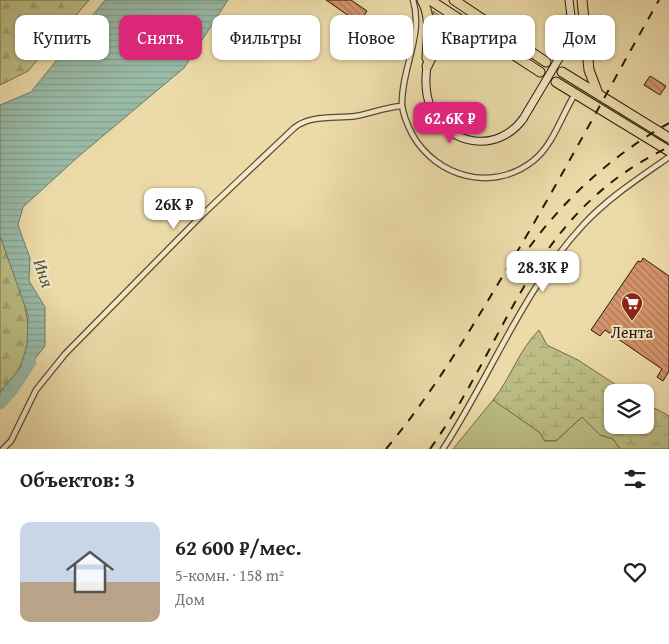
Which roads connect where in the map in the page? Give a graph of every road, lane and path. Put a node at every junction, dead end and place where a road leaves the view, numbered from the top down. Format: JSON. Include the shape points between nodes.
{"nodes":[{"id":1,"x":414,"y":0,"type":"edge"},
{"id":2,"x":422,"y":0,"type":"edge"},
{"id":3,"x":430,"y":0,"type":"edge"},
{"id":4,"x":454,"y":0,"type":"edge"},
{"id":5,"x":568,"y":0,"type":"edge"},
{"id":6,"x":582,"y":0,"type":"edge"},
{"id":7,"x":452,"y":15,"type":"edge"},
{"id":8,"x":430,"y":60,"type":"edge"},
{"id":9,"x":521,"y":60,"type":"edge"},
{"id":10,"x":546,"y":62,"type":"dead end"},
{"id":11,"x":427,"y":66,"type":"junction"},
{"id":12,"x":540,"y":72,"type":"dead end"},
{"id":13,"x":562,"y":72,"type":"dead end"},
{"id":14,"x":556,"y":82,"type":"dead end"},
{"id":15,"x":598,"y":93,"type":"junction"},
{"id":16,"x":576,"y":94,"type":"junction"},
{"id":17,"x":402,"y":106,"type":"junction"},
{"id":18,"x":669,"y":138,"type":"edge"},
{"id":19,"x":669,"y":151,"type":"edge"},
{"id":20,"x":669,"y":157,"type":"edge"},
{"id":21,"x":4,"y":449,"type":"edge"},
{"id":22,"x":443,"y":449,"type":"edge"}],
"edges":[{"from":1,"to":17,"type":"street","via":[[417,21]]},
{"from":2,"to":11,"type":"highway","via":[[429,27]]},
{"from":3,"to":7,"type":"highway"},
{"from":4,"to":10,"type":"highway"},
{"from":5,"to":11,"type":"main road","bridge":true,"via":[[572,24],[567,45],[524,119],[512,132],[495,140],[468,140],[441,123],[428,101]]},
{"from":6,"to":15,"type":"highway","via":[[588,70]]},
{"from":8,"to":11,"type":"highway"},
{"from":9,"to":12,"type":"highway"},
{"from":13,"to":15,"type":"highway"},
{"from":14,"to":16,"type":"highway"},
{"from":15,"to":18,"type":"highway"},
{"from":16,"to":17,"type":"street","via":[[545,150],[517,170],[492,178],[459,175],[430,157],[413,135]]},
{"from":16,"to":19,"type":"highway"},
{"from":17,"to":21,"type":"street","via":[[355,116],[324,117],[300,123],[294,128],[201,216],[65,354],[36,390]]},
{"from":20,"to":22,"type":"street","via":[[604,205],[575,234],[548,269],[512,327]]}]}
